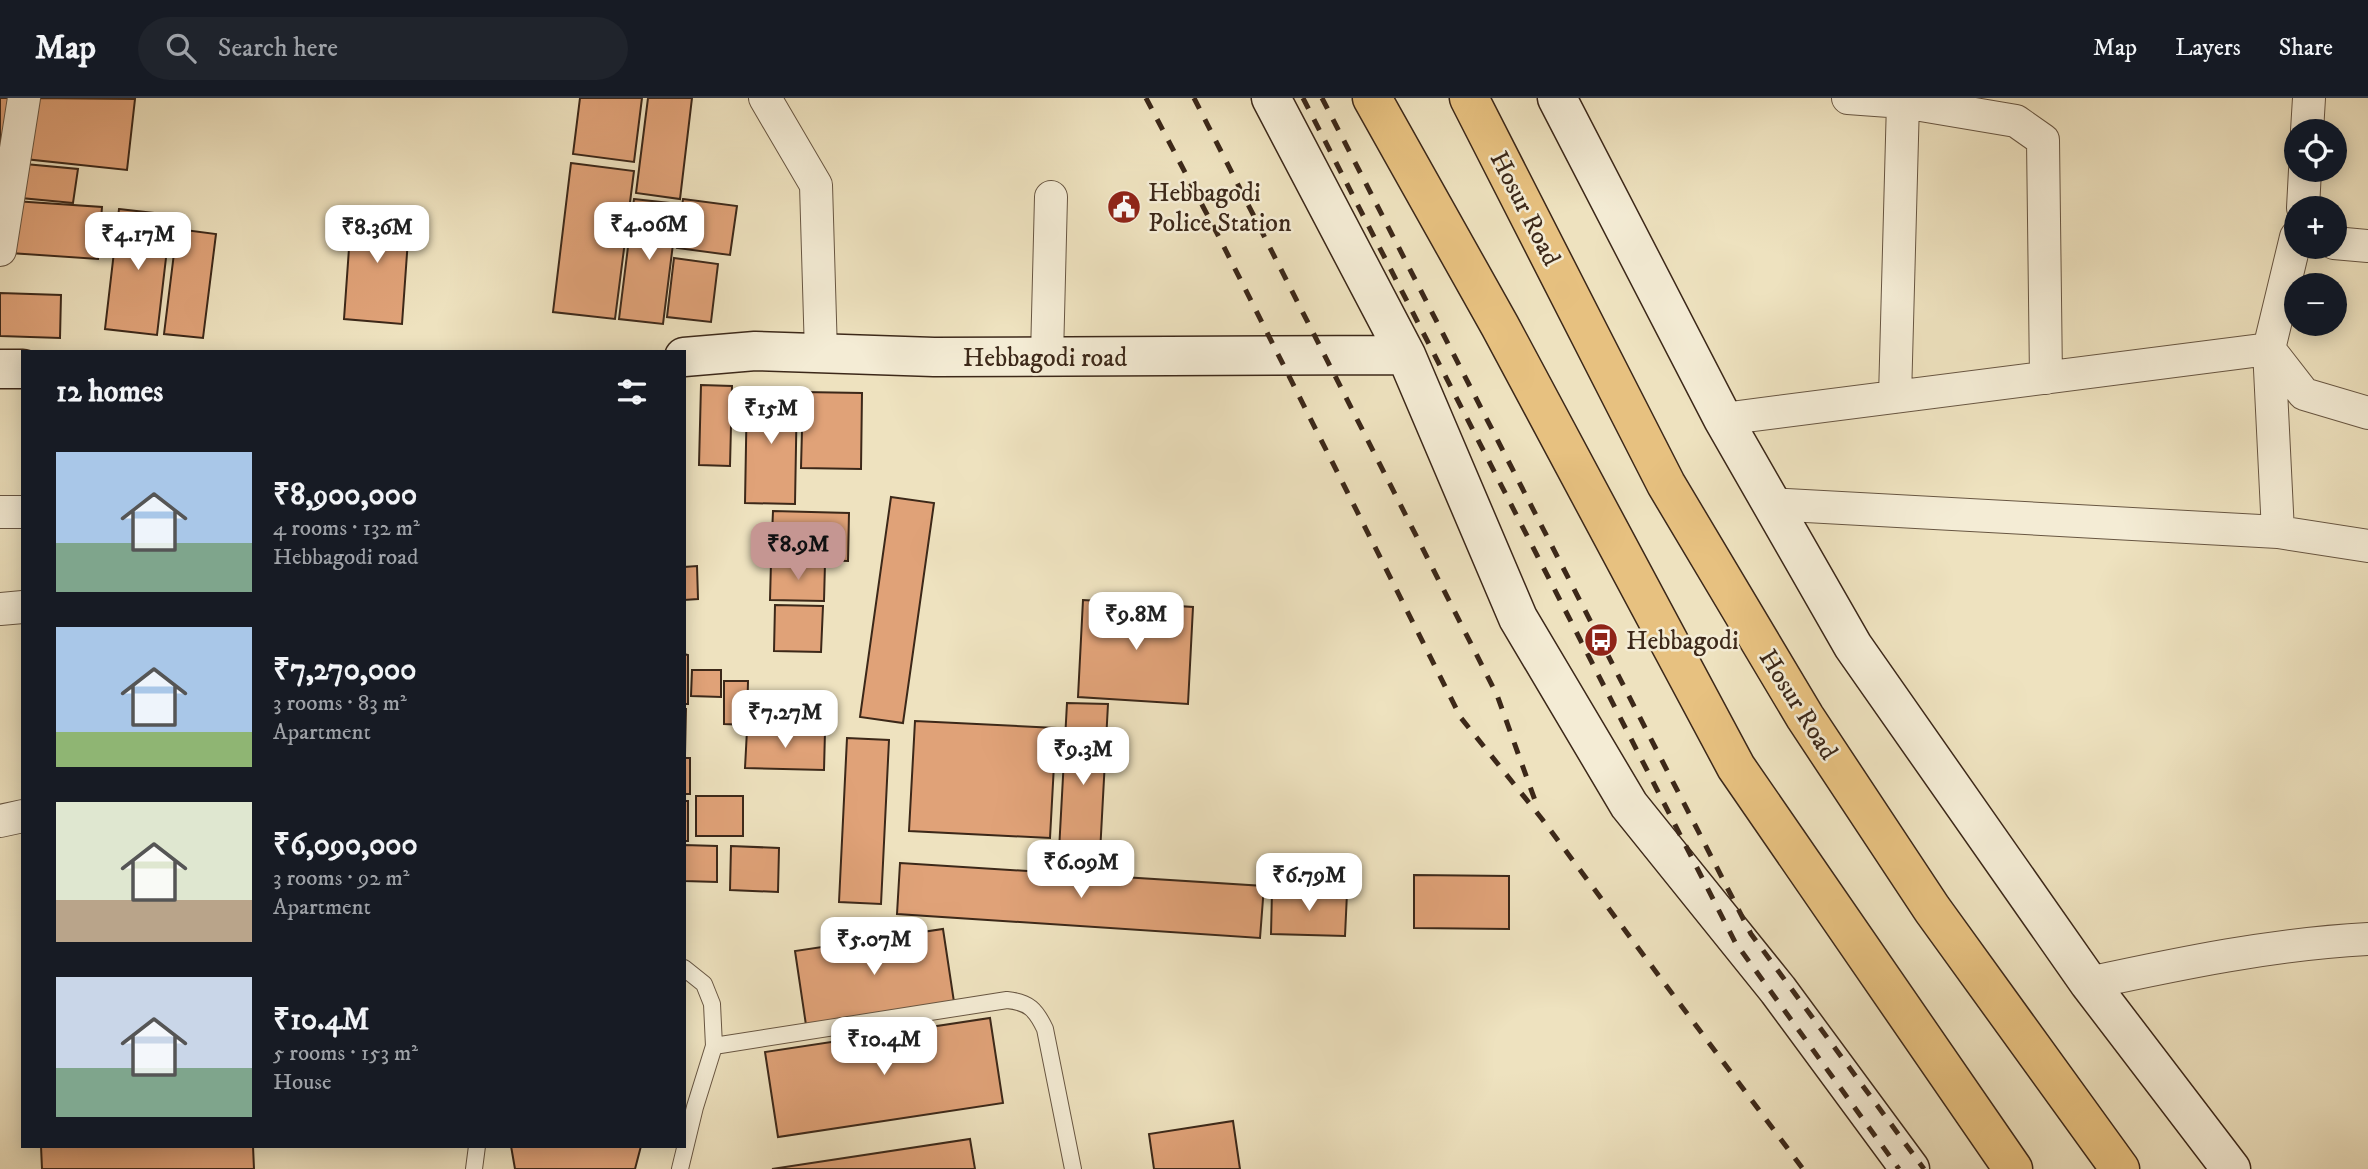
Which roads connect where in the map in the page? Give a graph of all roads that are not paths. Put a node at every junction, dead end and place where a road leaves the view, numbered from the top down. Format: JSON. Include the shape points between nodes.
{"nodes":[{"id":1,"x":24,"y":98,"type":"edge"},
{"id":2,"x":765,"y":98,"type":"edge"},
{"id":3,"x":1271,"y":98,"type":"edge"},
{"id":4,"x":1372,"y":98,"type":"edge"},
{"id":5,"x":1469,"y":98,"type":"edge"},
{"id":6,"x":1557,"y":98,"type":"edge"},
{"id":7,"x":1848,"y":98,"type":"edge"},
{"id":8,"x":2309,"y":98,"type":"edge"},
{"id":9,"x":1903,"y":102,"type":"junction"},
{"id":10,"x":2308,"y":119,"type":"edge"},
{"id":11,"x":1051,"y":197,"type":"dead end"},
{"id":12,"x":2347,"y":244,"type":"edge"},
{"id":13,"x":2368,"y":246,"type":"edge"},
{"id":14,"x":0,"y":250,"type":"edge"},
{"id":15,"x":2291,"y":259,"type":"edge"},
{"id":16,"x":2269,"y":349,"type":"junction"},
{"id":17,"x":821,"y":353,"type":"junction"},
{"id":18,"x":1406,"y":355,"type":"junction"},
{"id":19,"x":1047,"y":356,"type":"junction"},
{"id":20,"x":686,"y":357,"type":"edge"},
{"id":21,"x":0,"y":369,"type":"edge"},
{"id":22,"x":21,"y":369,"type":"edge"},
{"id":23,"x":2046,"y":377,"type":"junction"},
{"id":24,"x":1895,"y":397,"type":"junction"},
{"id":25,"x":2368,"y":413,"type":"edge"},
{"id":26,"x":1723,"y":419,"type":"junction"},
{"id":27,"x":1770,"y":504,"type":"junction"},
{"id":28,"x":0,"y":512,"type":"edge"},
{"id":29,"x":21,"y":512,"type":"edge"},
{"id":30,"x":2278,"y":533,"type":"junction"},
{"id":31,"x":2368,"y":546,"type":"edge"},
{"id":32,"x":21,"y":607,"type":"edge"},
{"id":33,"x":0,"y":608,"type":"edge"},
{"id":34,"x":21,"y":816,"type":"edge"},
{"id":35,"x":0,"y":821,"type":"edge"},
{"id":36,"x":2368,"y":939,"type":"edge"},
{"id":37,"x":686,"y":970,"type":"edge"},
{"id":38,"x":2089,"y":983,"type":"junction"},
{"id":39,"x":714,"y":1046,"type":"junction"},
{"id":40,"x":686,"y":1145,"type":"edge"},
{"id":41,"x":477,"y":1148,"type":"edge"},
{"id":42,"x":685,"y":1148,"type":"edge"},
{"id":43,"x":474,"y":1169,"type":"edge"},
{"id":44,"x":680,"y":1169,"type":"edge"},
{"id":45,"x":1073,"y":1169,"type":"edge"},
{"id":46,"x":1910,"y":1169,"type":"edge"},
{"id":47,"x":2013,"y":1169,"type":"edge"},
{"id":48,"x":2120,"y":1169,"type":"edge"},
{"id":49,"x":2231,"y":1169,"type":"edge"}],
"edges":[{"from":1,"to":14,"type":"street"},
{"from":2,"to":17,"type":"street","via":[[816,185]]},
{"from":3,"to":18,"type":"street"},
{"from":4,"to":47,"type":"highway","via":[[1736,766]]},
{"from":5,"to":48,"type":"highway","name":"Hosur Road","via":[[1666,484],[1805,717],[1932,909]]},
{"from":6,"to":26,"type":"street"},
{"from":7,"to":9,"type":"street"},
{"from":8,"to":10,"type":"street"},
{"from":9,"to":23,"type":"street","via":[[2016,121],[2043,141]]},
{"from":9,"to":24,"type":"street"},
{"from":11,"to":19,"type":"street"},
{"from":12,"to":13,"type":"street"},
{"from":15,"to":16,"type":"street"},
{"from":16,"to":23,"type":"street"},
{"from":16,"to":25,"type":"street","via":[[2304,394]]},
{"from":16,"to":30,"type":"street"},
{"from":17,"to":19,"type":"street","name":"Hebbagodi road"},
{"from":17,"to":20,"type":"street","name":"Hebbagodi road","via":[[755,351]]},
{"from":18,"to":19,"type":"street","name":"Hebbagodi road"},
{"from":18,"to":46,"type":"street","via":[[1518,618],[1629,805],[1778,990]]},
{"from":21,"to":22,"type":"street"},
{"from":23,"to":24,"type":"street"},
{"from":24,"to":26,"type":"street"},
{"from":26,"to":27,"type":"street"},
{"from":27,"to":30,"type":"street"},
{"from":27,"to":38,"type":"street","via":[[1853,646]]},
{"from":28,"to":29,"type":"street"},
{"from":30,"to":31,"type":"street"},
{"from":32,"to":33,"type":"street"},
{"from":34,"to":35,"type":"street"},
{"from":36,"to":38,"type":"street","via":[[2204,958]]},
{"from":37,"to":39,"type":"lane","via":[[704,984],[712,1004]]},
{"from":38,"to":49,"type":"street"},
{"from":39,"to":40,"type":"lane"},
{"from":39,"to":45,"type":"lane","via":[[1022,1001],[1036,1011],[1045,1030]]},
{"from":41,"to":43,"type":"lane"},
{"from":42,"to":44,"type":"lane"}]}
